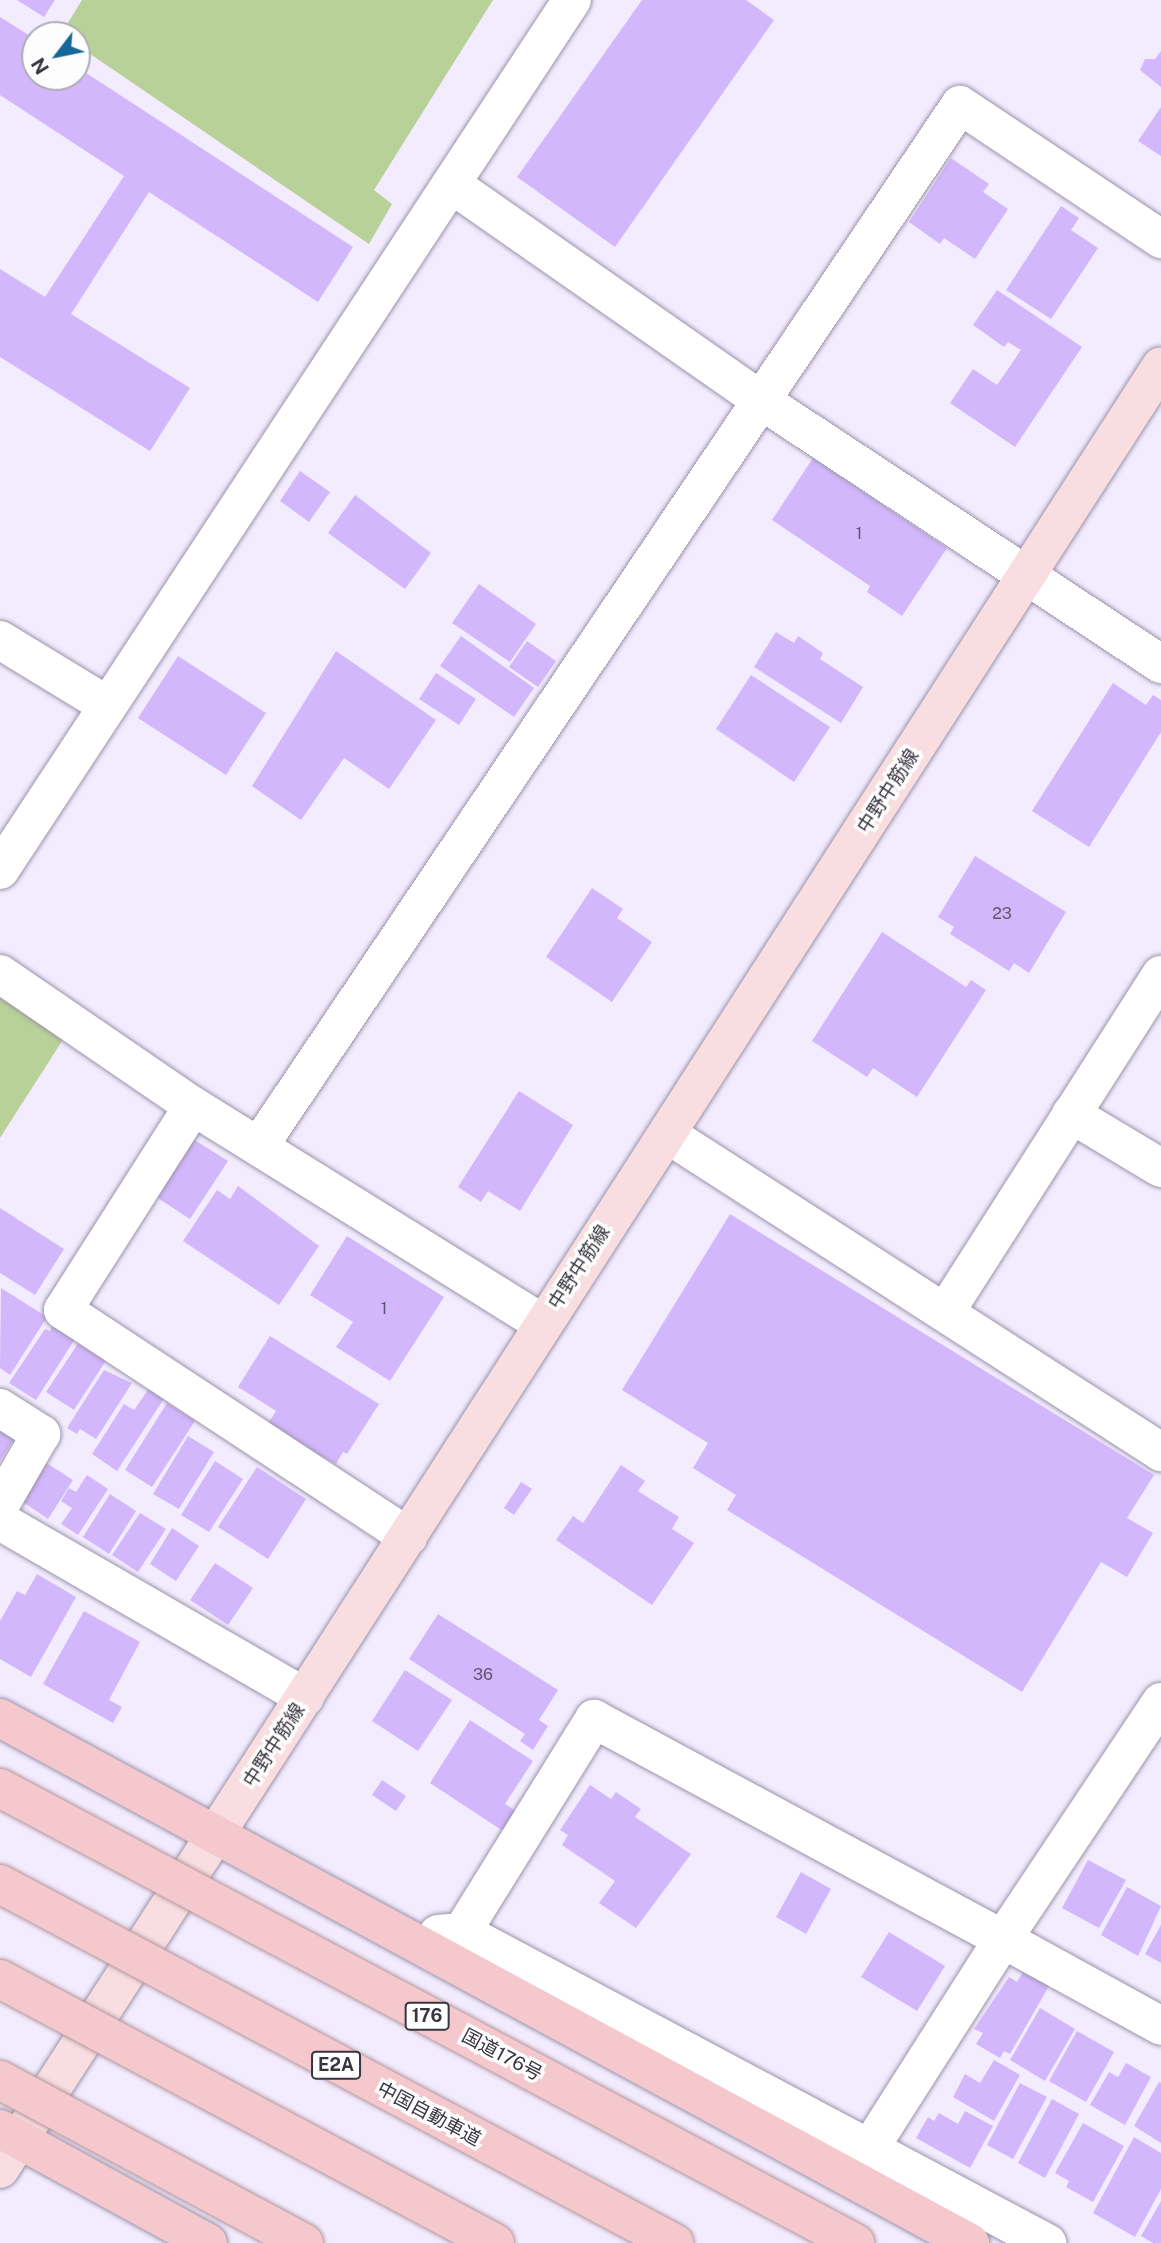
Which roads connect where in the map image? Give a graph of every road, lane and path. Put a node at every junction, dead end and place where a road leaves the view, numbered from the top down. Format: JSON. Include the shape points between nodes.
{"nodes":[{"id":1,"x":572,"y":0,"type":"edge"},
{"id":2,"x":451,"y":184,"type":"junction"},
{"id":3,"x":1161,"y":239,"type":"edge"},
{"id":4,"x":1161,"y":366,"type":"edge"},
{"id":5,"x":762,"y":401,"type":"junction"},
{"id":6,"x":1027,"y":575,"type":"junction"},
{"id":7,"x":0,"y":640,"type":"edge"},
{"id":8,"x":1161,"y":664,"type":"edge"},
{"id":9,"x":107,"y":705,"type":"junction"},
{"id":10,"x":0,"y":870,"type":"edge"},
{"id":11,"x":0,"y":974,"type":"edge"},
{"id":12,"x":1161,"y":975,"type":"edge"},
{"id":13,"x":193,"y":1106,"type":"junction"},
{"id":14,"x":1071,"y":1114,"type":"junction"},
{"id":15,"x":667,"y":1134,"type":"junction"},
{"id":16,"x":259,"y":1146,"type":"junction"},
{"id":17,"x":1161,"y":1168,"type":"edge"},
{"id":18,"x":946,"y":1311,"type":"junction"},
{"id":19,"x":542,"y":1323,"type":"junction"},
{"id":20,"x":0,"y":1408,"type":"edge"},
{"id":21,"x":1161,"y":1451,"type":"edge"},
{"id":22,"x":0,"y":1505,"type":"edge"},
{"id":23,"x":0,"y":1521,"type":"edge"},
{"id":24,"x":408,"y":1537,"type":"junction"},
{"id":25,"x":305,"y":1696,"type":"junction"},
{"id":26,"x":1161,"y":1702,"type":"edge"},
{"id":27,"x":0,"y":1718,"type":"edge"},
{"id":28,"x":1150,"y":1745,"type":"edge"},
{"id":29,"x":0,"y":1788,"type":"edge"},
{"id":30,"x":216,"y":1836,"type":"junction"},
{"id":31,"x":0,"y":1884,"type":"edge"},
{"id":32,"x":462,"y":1932,"type":"junction"},
{"id":33,"x":401,"y":1938,"type":"junction"},
{"id":34,"x":1003,"y":1939,"type":"junction"},
{"id":35,"x":0,"y":1979,"type":"edge"},
{"id":36,"x":1161,"y":2026,"type":"edge"},
{"id":37,"x":0,"y":2080,"type":"edge"},
{"id":38,"x":6,"y":2146,"type":"edge"},
{"id":39,"x":871,"y":2146,"type":"junction"},
{"id":40,"x":208,"y":2243,"type":"edge"},
{"id":41,"x":304,"y":2243,"type":"edge"},
{"id":42,"x":495,"y":2243,"type":"edge"},
{"id":43,"x":674,"y":2243,"type":"edge"},
{"id":44,"x":855,"y":2243,"type":"edge"},
{"id":45,"x":970,"y":2243,"type":"edge"},
{"id":46,"x":1047,"y":2243,"type":"edge"}],
"edges":[{"from":1,"to":2,"type":"street"},
{"from":2,"to":5,"type":"street"},
{"from":2,"to":9,"type":"street"},
{"from":3,"to":5,"type":"street","via":[[960,105]]},
{"from":4,"to":6,"type":"main road","name":"中野中筋線"},
{"from":5,"to":6,"type":"street"},
{"from":5,"to":16,"type":"street"},
{"from":6,"to":8,"type":"street"},
{"from":6,"to":15,"type":"main road","name":"中野中筋線"},
{"from":7,"to":9,"type":"street"},
{"from":9,"to":10,"type":"street"},
{"from":11,"to":13,"type":"street"},
{"from":12,"to":14,"type":"street"},
{"from":13,"to":16,"type":"street"},
{"from":13,"to":24,"type":"street","via":[[63,1310]]},
{"from":14,"to":17,"type":"street"},
{"from":14,"to":18,"type":"street"},
{"from":15,"to":18,"type":"street"},
{"from":15,"to":19,"type":"main road","name":"中野中筋線"},
{"from":16,"to":19,"type":"street"},
{"from":18,"to":21,"type":"street"},
{"from":19,"to":24,"type":"main road","name":"中野中筋線"},
{"from":20,"to":22,"type":"street","via":[[41,1434]]},
{"from":23,"to":25,"type":"street"},
{"from":24,"to":25,"type":"main road","name":"中野中筋線"},
{"from":25,"to":30,"type":"main road","name":"中野中筋線"},
{"from":26,"to":28,"type":"street"},
{"from":27,"to":30,"type":"highway"},
{"from":28,"to":34,"type":"street"},
{"from":29,"to":44,"type":"highway","name":"国道176号","number":"176","bridge":true},
{"from":30,"to":33,"type":"highway"},
{"from":30,"to":38,"type":"main road","name":"中野中筋線"},
{"from":31,"to":43,"type":"highway","name":"中国自動車道","number":"E2A","bridge":true},
{"from":32,"to":33,"type":"street"},
{"from":32,"to":34,"type":"street","via":[[594,1719]]},
{"from":32,"to":39,"type":"street"},
{"from":33,"to":45,"type":"highway"},
{"from":34,"to":36,"type":"street"},
{"from":34,"to":39,"type":"street"},
{"from":35,"to":42,"type":"highway","bridge":true},
{"from":37,"to":41,"type":"highway","bridge":true},
{"from":38,"to":40,"type":"highway"},
{"from":39,"to":46,"type":"street"}]}
